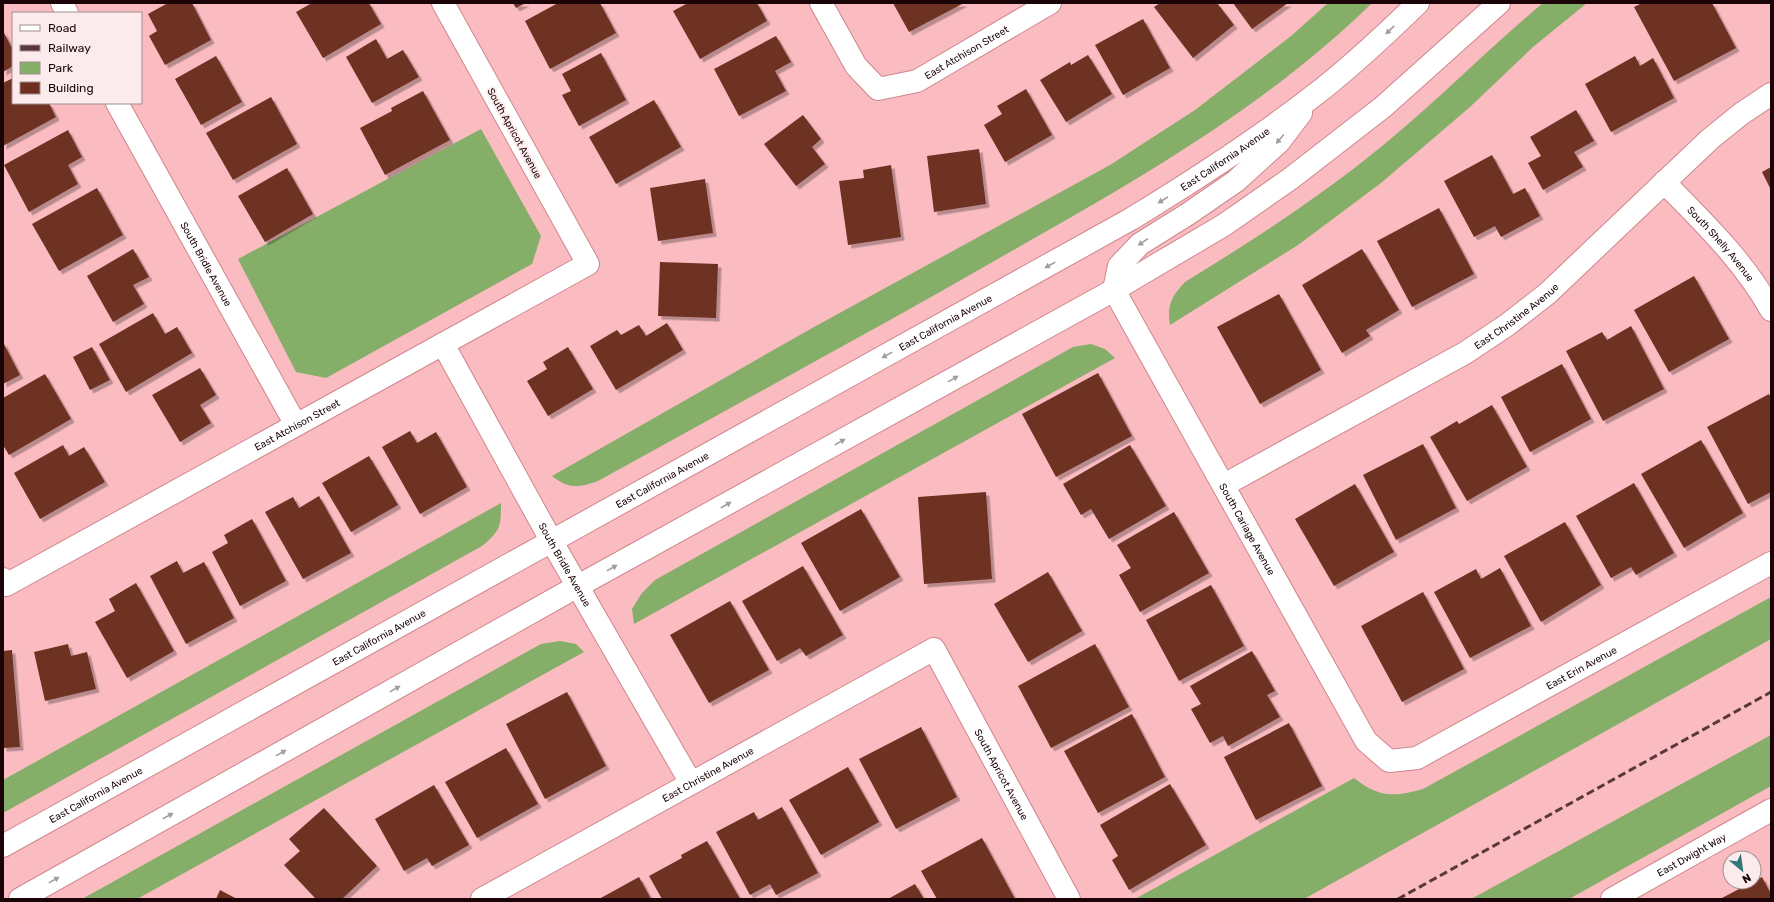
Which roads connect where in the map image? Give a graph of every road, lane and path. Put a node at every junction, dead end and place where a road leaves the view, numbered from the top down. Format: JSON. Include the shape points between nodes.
{"nodes":[{"id":1,"x":62,"y":3,"type":"edge"},
{"id":2,"x":443,"y":3,"type":"edge"},
{"id":3,"x":821,"y":3,"type":"edge"},
{"id":4,"x":1050,"y":3,"type":"edge"},
{"id":5,"x":1418,"y":3,"type":"edge"},
{"id":6,"x":1499,"y":3,"type":"edge"},
{"id":7,"x":66,"y":12,"type":"edge"},
{"id":8,"x":1771,"y":94,"type":"edge"},
{"id":9,"x":1312,"y":97,"type":"junction"},
{"id":10,"x":118,"y":104,"type":"edge"},
{"id":11,"x":1664,"y":182,"type":"junction"},
{"id":12,"x":588,"y":264,"type":"joint"},
{"id":13,"x":1114,"y":290,"type":"junction"},
{"id":14,"x":1771,"y":310,"type":"edge"},
{"id":15,"x":443,"y":344,"type":"junction"},
{"id":16,"x":296,"y":425,"type":"junction"},
{"id":17,"x":1224,"y":485,"type":"junction"},
{"id":18,"x":552,"y":542,"type":"junction"},
{"id":19,"x":1771,"y":563,"type":"edge"},
{"id":20,"x":5,"y":582,"type":"edge"},
{"id":21,"x":578,"y":586,"type":"junction"},
{"id":22,"x":934,"y":649,"type":"joint"},
{"id":23,"x":1389,"y":761,"type":"joint"},
{"id":24,"x":691,"y":783,"type":"junction"},
{"id":25,"x":1771,"y":810,"type":"edge"},
{"id":26,"x":3,"y":846,"type":"edge"},
{"id":27,"x":20,"y":899,"type":"edge"},
{"id":28,"x":482,"y":899,"type":"edge"},
{"id":29,"x":1069,"y":899,"type":"edge"},
{"id":30,"x":1612,"y":899,"type":"edge"}],
"edges":[{"from":1,"to":7,"type":"street"},
{"from":2,"to":12,"type":"street","name":"South Apricot Avenue"},
{"from":3,"to":4,"type":"street","name":"East Atchison Street","via":[[856,66],[878,89],[917,81]]},
{"from":5,"to":9,"type":"street","name":"East California Avenue","one_way":true},
{"from":6,"to":13,"type":"street","via":[[1383,108],[1290,179],[1224,225]]},
{"from":8,"to":11,"type":"street","name":"East Christine Avenue","via":[[1710,139]]},
{"from":9,"to":13,"type":"street","name":"East California Avenue","one_way":true,"via":[[1279,142],[1236,181],[1140,244],[1119,266]]},
{"from":9,"to":18,"type":"street","name":"East California Avenue","one_way":true,"via":[[1200,176],[1131,219]]},
{"from":10,"to":16,"type":"street","name":"South Bridle Avenue"},
{"from":11,"to":14,"type":"street","name":"South Shelly Avenue","via":[[1733,253]]},
{"from":11,"to":17,"type":"street","name":"East Christine Avenue","via":[[1548,293],[1507,325],[1465,353]]},
{"from":12,"to":15,"type":"street","name":"East Atchison Street"},
{"from":13,"to":17,"type":"street","name":"South Cariage Avenue"},
{"from":21,"to":13,"type":"street","one_way":true},
{"from":15,"to":16,"type":"street","name":"East Atchison Street"},
{"from":15,"to":18,"type":"street","name":"South Bridle Avenue"},
{"from":16,"to":20,"type":"street","name":"East Atchison Street"},
{"from":17,"to":23,"type":"street","name":"South Cariage Avenue","via":[[1366,741]]},
{"from":18,"to":21,"type":"street","name":"South Bridle Avenue"},
{"from":18,"to":26,"type":"street","name":"East California Avenue"},
{"from":19,"to":23,"type":"street","name":"East Erin Avenue","via":[[1417,758]]},
{"from":21,"to":24,"type":"street","name":"South Bridle Avenue"},
{"from":27,"to":21,"type":"street","one_way":true},
{"from":22,"to":24,"type":"street","name":"East Christine Avenue"},
{"from":22,"to":29,"type":"street","name":"South Apricot Avenue"},
{"from":24,"to":28,"type":"street","name":"East Christine Avenue"},
{"from":25,"to":30,"type":"street","name":"East Dwight Way"}]}
